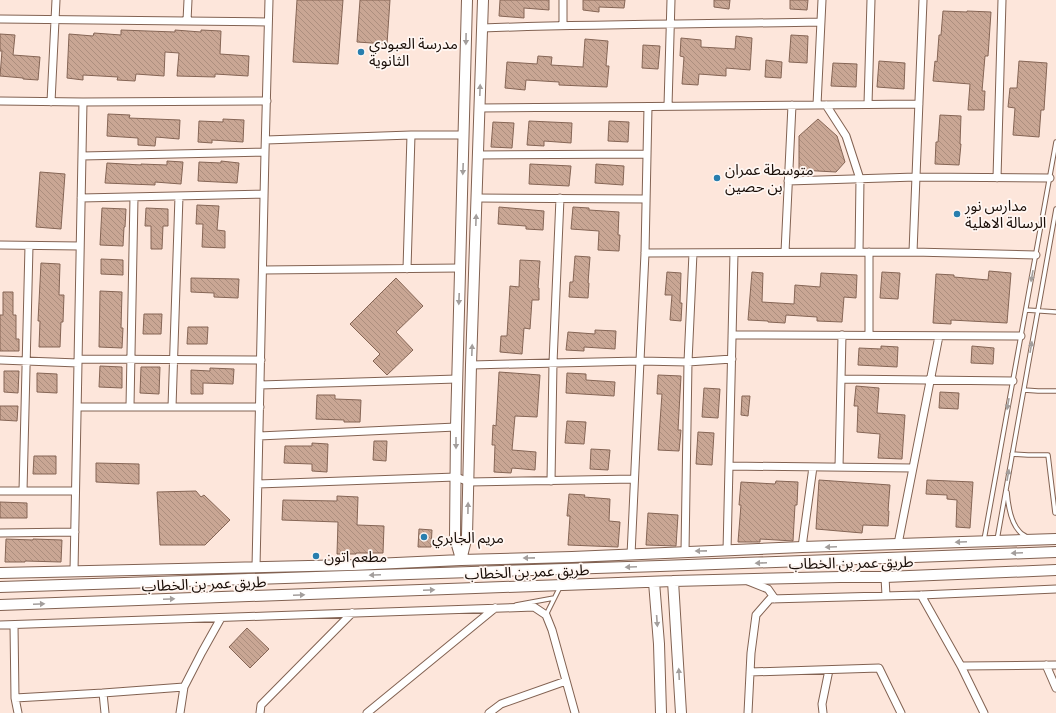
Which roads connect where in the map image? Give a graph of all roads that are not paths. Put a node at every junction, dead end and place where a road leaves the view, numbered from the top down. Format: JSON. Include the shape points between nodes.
{"nodes":[{"id":1,"x":56,"y":0,"type":"edge"},
{"id":2,"x":188,"y":0,"type":"edge"},
{"id":3,"x":269,"y":0,"type":"edge"},
{"id":4,"x":467,"y":0,"type":"edge"},
{"id":5,"x":483,"y":0,"type":"edge"},
{"id":6,"x":563,"y":0,"type":"edge"},
{"id":7,"x":671,"y":0,"type":"edge"},
{"id":8,"x":822,"y":0,"type":"edge"},
{"id":9,"x":871,"y":0,"type":"edge"},
{"id":10,"x":923,"y":0,"type":"edge"},
{"id":11,"x":1002,"y":0,"type":"edge"},
{"id":12,"x":0,"y":19,"type":"edge"},
{"id":13,"x":56,"y":20,"type":"junction"},
{"id":14,"x":188,"y":21,"type":"junction"},
{"id":15,"x":268,"y":22,"type":"junction"},
{"id":16,"x":821,"y":22,"type":"junction"},
{"id":17,"x":562,"y":25,"type":"junction"},
{"id":18,"x":670,"y":25,"type":"junction"},
{"id":19,"x":482,"y":28,"type":"junction"},
{"id":20,"x":0,"y":101,"type":"edge"},
{"id":21,"x":267,"y":101,"type":"junction"},
{"id":22,"x":51,"y":102,"type":"junction"},
{"id":23,"x":83,"y":102,"type":"junction"},
{"id":24,"x":868,"y":104,"type":"junction"},
{"id":25,"x":919,"y":104,"type":"junction"},
{"id":26,"x":792,"y":105,"type":"junction"},
{"id":27,"x":817,"y":105,"type":"junction"},
{"id":28,"x":826,"y":105,"type":"junction"},
{"id":29,"x":668,"y":106,"type":"junction"},
{"id":30,"x":648,"y":107,"type":"junction"},
{"id":31,"x":479,"y":108,"type":"junction"},
{"id":32,"x":411,"y":135,"type":"junction"},
{"id":33,"x":464,"y":135,"type":"junction"},
{"id":34,"x":266,"y":140,"type":"junction"},
{"id":35,"x":1056,"y":142,"type":"edge"},
{"id":36,"x":265,"y":152,"type":"junction"},
{"id":37,"x":647,"y":154,"type":"junction"},
{"id":38,"x":478,"y":155,"type":"junction"},
{"id":39,"x":82,"y":156,"type":"junction"},
{"id":40,"x":916,"y":177,"type":"junction"},
{"id":41,"x":997,"y":178,"type":"junction"},
{"id":42,"x":1050,"y":178,"type":"junction"},
{"id":43,"x":860,"y":179,"type":"junction"},
{"id":44,"x":788,"y":180,"type":"junction"},
{"id":45,"x":264,"y":194,"type":"junction"},
{"id":46,"x":179,"y":196,"type":"junction"},
{"id":47,"x":134,"y":197,"type":"junction"},
{"id":48,"x":81,"y":198,"type":"junction"},
{"id":49,"x":477,"y":198,"type":"junction"},
{"id":50,"x":560,"y":198,"type":"junction"},
{"id":51,"x":646,"y":199,"type":"junction"},
{"id":52,"x":1056,"y":209,"type":"edge"},
{"id":53,"x":0,"y":245,"type":"edge"},
{"id":54,"x":29,"y":246,"type":"junction"},
{"id":55,"x":80,"y":246,"type":"junction"},
{"id":56,"x":734,"y":252,"type":"junction"},
{"id":57,"x":785,"y":252,"type":"junction"},
{"id":58,"x":859,"y":252,"type":"junction"},
{"id":59,"x":869,"y":252,"type":"junction"},
{"id":60,"x":914,"y":252,"type":"junction"},
{"id":61,"x":645,"y":253,"type":"junction"},
{"id":62,"x":692,"y":253,"type":"junction"},
{"id":63,"x":1036,"y":255,"type":"junction"},
{"id":64,"x":460,"y":268,"type":"junction"},
{"id":65,"x":407,"y":269,"type":"junction"},
{"id":66,"x":263,"y":270,"type":"junction"},
{"id":67,"x":1026,"y":310,"type":"junction"},
{"id":68,"x":1038,"y":311,"type":"junction"},
{"id":69,"x":1056,"y":312,"type":"edge"},
{"id":70,"x":732,"y":335,"type":"junction"},
{"id":71,"x":842,"y":335,"type":"junction"},
{"id":72,"x":869,"y":336,"type":"junction"},
{"id":73,"x":938,"y":336,"type":"junction"},
{"id":74,"x":1021,"y":336,"type":"junction"},
{"id":75,"x":131,"y":359,"type":"junction"},
{"id":76,"x":174,"y":359,"type":"junction"},
{"id":77,"x":732,"y":359,"type":"junction"},
{"id":78,"x":0,"y":360,"type":"edge"},
{"id":79,"x":261,"y":360,"type":"junction"},
{"id":80,"x":26,"y":361,"type":"junction"},
{"id":81,"x":78,"y":361,"type":"junction"},
{"id":82,"x":640,"y":361,"type":"junction"},
{"id":83,"x":688,"y":362,"type":"junction"},
{"id":84,"x":553,"y":363,"type":"junction"},
{"id":85,"x":471,"y":365,"type":"junction"},
{"id":86,"x":841,"y":379,"type":"junction"},
{"id":87,"x":457,"y":380,"type":"junction"},
{"id":88,"x":930,"y":380,"type":"junction"},
{"id":89,"x":1013,"y":381,"type":"junction"},
{"id":90,"x":260,"y":385,"type":"junction"},
{"id":91,"x":1024,"y":390,"type":"junction"},
{"id":92,"x":1056,"y":391,"type":"edge"},
{"id":93,"x":130,"y":406,"type":"junction"},
{"id":94,"x":260,"y":406,"type":"junction"},
{"id":95,"x":78,"y":407,"type":"junction"},
{"id":96,"x":172,"y":407,"type":"junction"},
{"id":97,"x":456,"y":428,"type":"junction"},
{"id":98,"x":259,"y":436,"type":"junction"},
{"id":99,"x":1012,"y":454,"type":"junction"},
{"id":100,"x":729,"y":466,"type":"junction"},
{"id":101,"x":813,"y":467,"type":"junction"},
{"id":102,"x":839,"y":467,"type":"junction"},
{"id":103,"x":913,"y":468,"type":"junction"},
{"id":104,"x":456,"y":477,"type":"junction"},
{"id":105,"x":634,"y":479,"type":"junction"},
{"id":106,"x":551,"y":481,"type":"junction"},
{"id":107,"x":468,"y":482,"type":"junction"},
{"id":108,"x":258,"y":484,"type":"junction"},
{"id":109,"x":1006,"y":487,"type":"junction"},
{"id":110,"x":0,"y":491,"type":"edge"},
{"id":111,"x":22,"y":491,"type":"junction"},
{"id":112,"x":76,"y":492,"type":"junction"},
{"id":113,"x":1056,"y":513,"type":"edge"},
{"id":114,"x":75,"y":532,"type":"junction"},
{"id":115,"x":0,"y":533,"type":"edge"},
{"id":116,"x":1056,"y":539,"type":"edge"},
{"id":117,"x":1033,"y":540,"type":"junction"},
{"id":118,"x":983,"y":541,"type":"junction"},
{"id":119,"x":997,"y":541,"type":"junction"},
{"id":120,"x":898,"y":544,"type":"junction"},
{"id":121,"x":802,"y":547,"type":"junction"},
{"id":122,"x":727,"y":551,"type":"junction"},
{"id":123,"x":685,"y":552,"type":"junction"},
{"id":124,"x":1056,"y":552,"type":"edge"},
{"id":125,"x":631,"y":555,"type":"junction"},
{"id":126,"x":483,"y":559,"type":"junction"},
{"id":127,"x":461,"y":560,"type":"junction"},
{"id":128,"x":256,"y":567,"type":"junction"},
{"id":129,"x":203,"y":568,"type":"junction"},
{"id":130,"x":542,"y":570,"type":"junction"},
{"id":131,"x":1056,"y":570,"type":"edge"},
{"id":132,"x":74,"y":571,"type":"junction"},
{"id":133,"x":0,"y":573,"type":"edge"},
{"id":134,"x":885,"y":577,"type":"junction"},
{"id":135,"x":744,"y":580,"type":"junction"},
{"id":136,"x":187,"y":581,"type":"junction"},
{"id":137,"x":674,"y":581,"type":"junction"},
{"id":138,"x":654,"y":582,"type":"junction"},
{"id":139,"x":561,"y":585,"type":"junction"},
{"id":140,"x":0,"y":587,"type":"edge"},
{"id":141,"x":1056,"y":589,"type":"edge"},
{"id":142,"x":921,"y":595,"type":"junction"},
{"id":143,"x":886,"y":596,"type":"junction"},
{"id":144,"x":554,"y":598,"type":"junction"},
{"id":145,"x":775,"y":599,"type":"junction"},
{"id":146,"x":0,"y":605,"type":"edge"},
{"id":147,"x":495,"y":608,"type":"junction"},
{"id":148,"x":352,"y":613,"type":"junction"},
{"id":149,"x":546,"y":615,"type":"junction"},
{"id":150,"x":221,"y":618,"type":"junction"},
{"id":151,"x":0,"y":625,"type":"edge"},
{"id":152,"x":14,"y":625,"type":"junction"},
{"id":153,"x":1046,"y":665,"type":"junction"},
{"id":154,"x":1056,"y":665,"type":"edge"},
{"id":155,"x":961,"y":666,"type":"junction"},
{"id":156,"x":828,"y":670,"type":"junction"},
{"id":157,"x":750,"y":672,"type":"junction"},
{"id":158,"x":566,"y":681,"type":"junction"},
{"id":159,"x":184,"y":687,"type":"junction"},
{"id":160,"x":1056,"y":688,"type":"edge"},
{"id":161,"x":103,"y":693,"type":"junction"},
{"id":162,"x":15,"y":698,"type":"junction"},
{"id":163,"x":18,"y":713,"type":"edge"},
{"id":164,"x":105,"y":713,"type":"edge"},
{"id":165,"x":180,"y":713,"type":"edge"},
{"id":166,"x":260,"y":713,"type":"edge"},
{"id":167,"x":367,"y":713,"type":"edge"},
{"id":168,"x":489,"y":713,"type":"edge"},
{"id":169,"x":575,"y":713,"type":"edge"},
{"id":170,"x":661,"y":713,"type":"edge"},
{"id":171,"x":681,"y":713,"type":"edge"},
{"id":172,"x":748,"y":713,"type":"edge"},
{"id":173,"x":824,"y":713,"type":"edge"},
{"id":174,"x":901,"y":713,"type":"edge"},
{"id":175,"x":984,"y":713,"type":"edge"}],
"edges":[{"from":1,"to":13,"type":"street"},
{"from":2,"to":14,"type":"street"},
{"from":3,"to":15,"type":"street"},
{"from":4,"to":33,"type":"street","one_way":true},
{"from":5,"to":19,"type":"street"},
{"from":6,"to":17,"type":"street"},
{"from":7,"to":18,"type":"street"},
{"from":8,"to":16,"type":"street"},
{"from":9,"to":24,"type":"street"},
{"from":10,"to":25,"type":"street"},
{"from":11,"to":41,"type":"street"},
{"from":12,"to":13,"type":"street"},
{"from":13,"to":14,"type":"street"},
{"from":13,"to":22,"type":"street"},
{"from":14,"to":15,"type":"street"},
{"from":15,"to":21,"type":"street"},
{"from":16,"to":18,"type":"street"},
{"from":16,"to":27,"type":"street"},
{"from":17,"to":18,"type":"street"},
{"from":17,"to":19,"type":"street"},
{"from":18,"to":29,"type":"street"},
{"from":31,"to":19,"type":"street","one_way":true},
{"from":20,"to":22,"type":"street"},
{"from":21,"to":23,"type":"street"},
{"from":21,"to":34,"type":"street"},
{"from":22,"to":23,"type":"street"},
{"from":23,"to":39,"type":"street"},
{"from":24,"to":25,"type":"street"},
{"from":24,"to":28,"type":"street"},
{"from":25,"to":40,"type":"street"},
{"from":26,"to":27,"type":"street"},
{"from":26,"to":29,"type":"street"},
{"from":26,"to":44,"type":"street"},
{"from":27,"to":28,"type":"street"},
{"from":28,"to":43,"type":"street","via":[[846,136]]},
{"from":29,"to":30,"type":"street"},
{"from":30,"to":31,"type":"street"},
{"from":30,"to":37,"type":"street"},
{"from":31,"to":38,"type":"street"},
{"from":32,"to":33,"type":"street"},
{"from":32,"to":34,"type":"street"},
{"from":32,"to":65,"type":"street"},
{"from":33,"to":64,"type":"street","one_way":true},
{"from":34,"to":36,"type":"street"},
{"from":35,"to":42,"type":"lane"},
{"from":36,"to":39,"type":"street"},
{"from":36,"to":45,"type":"street"},
{"from":37,"to":38,"type":"street"},
{"from":37,"to":51,"type":"street"},
{"from":38,"to":49,"type":"street"},
{"from":39,"to":48,"type":"street"},
{"from":40,"to":41,"type":"street"},
{"from":40,"to":43,"type":"street"},
{"from":40,"to":60,"type":"street"},
{"from":41,"to":42,"type":"street"},
{"from":42,"to":63,"type":"lane"},
{"from":43,"to":44,"type":"street"},
{"from":43,"to":58,"type":"street"},
{"from":44,"to":57,"type":"street"},
{"from":45,"to":46,"type":"street"},
{"from":45,"to":66,"type":"street"},
{"from":46,"to":47,"type":"street"},
{"from":46,"to":76,"type":"street"},
{"from":47,"to":48,"type":"street"},
{"from":47,"to":75,"type":"street"},
{"from":48,"to":55,"type":"street"},
{"from":49,"to":50,"type":"street"},
{"from":85,"to":49,"type":"street","one_way":true},
{"from":50,"to":51,"type":"street"},
{"from":50,"to":84,"type":"street"},
{"from":51,"to":61,"type":"street"},
{"from":52,"to":68,"type":"lane"},
{"from":53,"to":54,"type":"street"},
{"from":54,"to":55,"type":"street"},
{"from":54,"to":80,"type":"street"},
{"from":55,"to":81,"type":"street"},
{"from":56,"to":57,"type":"street"},
{"from":56,"to":62,"type":"street"},
{"from":56,"to":70,"type":"street"},
{"from":57,"to":58,"type":"street"},
{"from":58,"to":59,"type":"street"},
{"from":59,"to":60,"type":"street"},
{"from":59,"to":72,"type":"street"},
{"from":60,"to":63,"type":"street"},
{"from":61,"to":62,"type":"street"},
{"from":61,"to":82,"type":"street"},
{"from":62,"to":83,"type":"street"},
{"from":63,"to":67,"type":"lane","one_way":true},
{"from":64,"to":65,"type":"street"},
{"from":64,"to":87,"type":"street","one_way":true},
{"from":65,"to":66,"type":"street"},
{"from":66,"to":79,"type":"street"},
{"from":67,"to":68,"type":"lane"},
{"from":67,"to":74,"type":"lane"},
{"from":68,"to":69,"type":"lane"},
{"from":91,"to":68,"type":"lane","one_way":true},
{"from":70,"to":71,"type":"street"},
{"from":70,"to":77,"type":"street"},
{"from":71,"to":72,"type":"street"},
{"from":71,"to":86,"type":"street"},
{"from":72,"to":73,"type":"street"},
{"from":73,"to":74,"type":"street"},
{"from":73,"to":88,"type":"street"},
{"from":74,"to":89,"type":"lane"},
{"from":75,"to":76,"type":"street"},
{"from":75,"to":81,"type":"street"},
{"from":75,"to":93,"type":"street"},
{"from":76,"to":79,"type":"street"},
{"from":76,"to":96,"type":"street"},
{"from":77,"to":83,"type":"street"},
{"from":77,"to":100,"type":"street"},
{"from":78,"to":80,"type":"street"},
{"from":79,"to":90,"type":"street"},
{"from":80,"to":81,"type":"street"},
{"from":80,"to":111,"type":"street"},
{"from":81,"to":95,"type":"street"},
{"from":82,"to":83,"type":"street"},
{"from":82,"to":84,"type":"street"},
{"from":82,"to":105,"type":"street"},
{"from":83,"to":123,"type":"street"},
{"from":84,"to":85,"type":"street"},
{"from":84,"to":106,"type":"street"},
{"from":85,"to":107,"type":"street"},
{"from":86,"to":88,"type":"street"},
{"from":86,"to":102,"type":"street"},
{"from":87,"to":90,"type":"street"},
{"from":87,"to":97,"type":"street"},
{"from":88,"to":89,"type":"street"},
{"from":88,"to":103,"type":"street"},
{"from":89,"to":118,"type":"lane","one_way":true},
{"from":90,"to":94,"type":"street"},
{"from":91,"to":92,"type":"lane"},
{"from":91,"to":99,"type":"lane"},
{"from":93,"to":95,"type":"street"},
{"from":93,"to":96,"type":"street"},
{"from":94,"to":96,"type":"street"},
{"from":94,"to":98,"type":"street"},
{"from":95,"to":112,"type":"street"},
{"from":97,"to":98,"type":"street"},
{"from":97,"to":104,"type":"street","one_way":true},
{"from":98,"to":108,"type":"street"},
{"from":109,"to":99,"type":"lane","one_way":true},
{"from":99,"to":113,"type":"lane","via":[[1048,455]]},
{"from":100,"to":101,"type":"street"},
{"from":100,"to":122,"type":"street"},
{"from":101,"to":102,"type":"street"},
{"from":101,"to":121,"type":"street"},
{"from":102,"to":103,"type":"street"},
{"from":103,"to":120,"type":"street"},
{"from":104,"to":107,"type":"street"},
{"from":104,"to":108,"type":"street"},
{"from":104,"to":127,"type":"street","via":[[455,538]]},
{"from":105,"to":106,"type":"street"},
{"from":105,"to":125,"type":"street"},
{"from":106,"to":107,"type":"street"},
{"from":127,"to":107,"type":"street","one_way":true,"via":[[467,536]]},
{"from":108,"to":128,"type":"street"},
{"from":109,"to":117,"type":"lane","via":[[1008,507],[1013,521],[1020,533]]},
{"from":109,"to":119,"type":"lane"},
{"from":110,"to":111,"type":"street"},
{"from":111,"to":112,"type":"street"},
{"from":112,"to":114,"type":"street"},
{"from":114,"to":115,"type":"street"},
{"from":114,"to":132,"type":"street"},
{"from":116,"to":117,"type":"street"},
{"from":117,"to":119,"type":"street"},
{"from":118,"to":119,"type":"street"},
{"from":118,"to":120,"type":"street","one_way":true},
{"from":120,"to":121,"type":"street","one_way":true},
{"from":121,"to":122,"type":"street"},
{"from":122,"to":123,"type":"street","one_way":true},
{"from":123,"to":125,"type":"street"},
{"from":124,"to":130,"type":"street","name":"طريق عمر بن الخطاب","one_way":true},
{"from":125,"to":126,"type":"street","one_way":true},
{"from":126,"to":127,"type":"street"},
{"from":126,"to":130,"type":"street"},
{"from":127,"to":128,"type":"street"},
{"from":128,"to":129,"type":"street"},
{"from":129,"to":132,"type":"street"},
{"from":129,"to":136,"type":"street"},
{"from":130,"to":136,"type":"street","name":"طريق عمر بن الخطاب","one_way":true},
{"from":131,"to":134,"type":"street","name":"طريق عمر بن الخطاب"},
{"from":132,"to":133,"type":"street"},
{"from":134,"to":135,"type":"street","name":"طريق عمر بن الخطاب"},
{"from":134,"to":143,"type":"street"},
{"from":135,"to":137,"type":"street","name":"طريق عمر بن الخطاب"},
{"from":135,"to":145,"type":"street","via":[[768,589]]},
{"from":136,"to":140,"type":"street","name":"طريق عمر بن الخطاب"},
{"from":137,"to":138,"type":"street","name":"طريق عمر بن الخطاب"},
{"from":171,"to":137,"type":"street","one_way":true},
{"from":138,"to":139,"type":"street","name":"طريق عمر بن الخطاب"},
{"from":138,"to":170,"type":"street","one_way":true},
{"from":139,"to":144,"type":"lane"},
{"from":146,"to":139,"type":"street","name":"طريق عمر بن الخطاب","one_way":true},
{"from":141,"to":142,"type":"street"},
{"from":142,"to":143,"type":"street"},
{"from":142,"to":155,"type":"street"},
{"from":143,"to":145,"type":"street"},
{"from":144,"to":147,"type":"lane"},
{"from":144,"to":149,"type":"lane"},
{"from":145,"to":157,"type":"street","via":[[770,599],[756,615]]},
{"from":147,"to":148,"type":"street"},
{"from":147,"to":149,"type":"street","via":[[534,607]]},
{"from":147,"to":167,"type":"street"},
{"from":148,"to":150,"type":"street"},
{"from":148,"to":166,"type":"street","via":[[261,706]]},
{"from":149,"to":158,"type":"street"},
{"from":150,"to":152,"type":"street"},
{"from":150,"to":159,"type":"street"},
{"from":151,"to":152,"type":"street"},
{"from":152,"to":162,"type":"street"},
{"from":153,"to":154,"type":"street"},
{"from":153,"to":155,"type":"street"},
{"from":153,"to":160,"type":"street"},
{"from":155,"to":175,"type":"street"},
{"from":156,"to":157,"type":"street"},
{"from":156,"to":173,"type":"street","via":[[822,704]]},
{"from":156,"to":174,"type":"street","via":[[879,668]]},
{"from":157,"to":172,"type":"street"},
{"from":158,"to":168,"type":"street","via":[[501,704]]},
{"from":158,"to":169,"type":"street"},
{"from":159,"to":161,"type":"street"},
{"from":159,"to":165,"type":"street"},
{"from":161,"to":162,"type":"street"},
{"from":161,"to":164,"type":"street"},
{"from":162,"to":163,"type":"street"}]}
